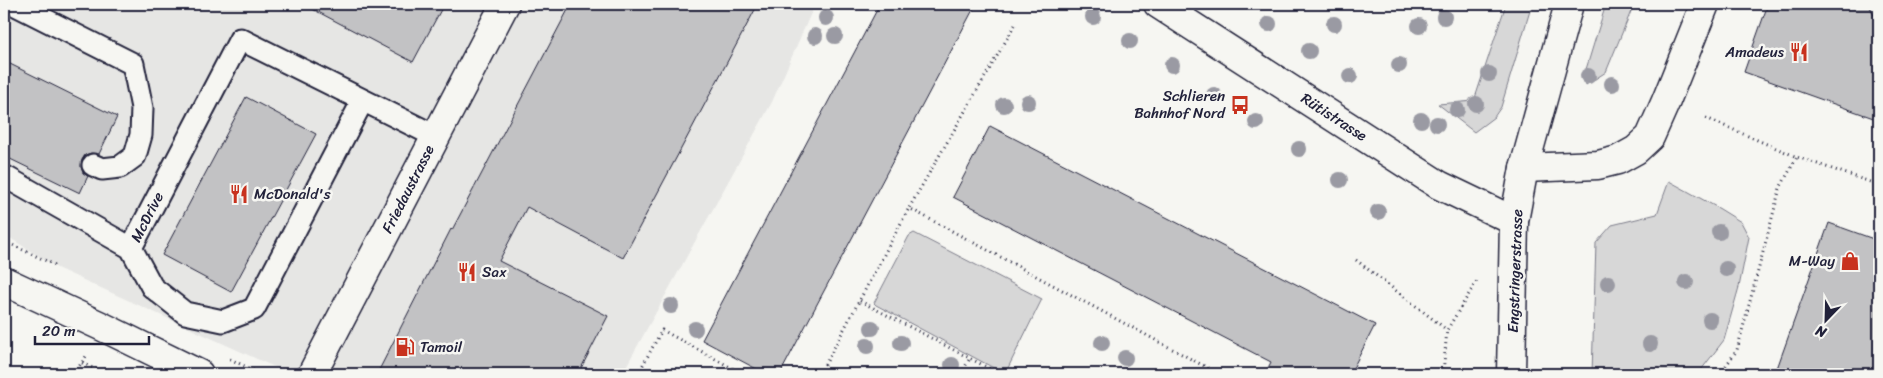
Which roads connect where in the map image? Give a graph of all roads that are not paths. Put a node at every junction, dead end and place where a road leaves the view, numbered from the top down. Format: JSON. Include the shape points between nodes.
{"nodes":[{"id":1,"x":14,"y":4,"type":"edge"},
{"id":2,"x":505,"y":4,"type":"edge"},
{"id":3,"x":1158,"y":4,"type":"edge"},
{"id":4,"x":1569,"y":4,"type":"edge"},
{"id":5,"x":1704,"y":4,"type":"edge"},
{"id":6,"x":363,"y":100,"type":"junction"},
{"id":7,"x":435,"y":136,"type":"junction"},
{"id":8,"x":94,"y":165,"type":"dead end"},
{"id":9,"x":1524,"y":168,"type":"junction"},
{"id":10,"x":4,"y":176,"type":"edge"},
{"id":11,"x":1514,"y":221,"type":"junction"},
{"id":12,"x":131,"y":248,"type":"junction"},
{"id":13,"x":4,"y":281,"type":"edge"},
{"id":14,"x":199,"y":374,"type":"edge"},
{"id":15,"x":312,"y":374,"type":"edge"},
{"id":16,"x":1511,"y":374,"type":"edge"}],
"edges":[{"from":1,"to":8,"type":"lane","via":[[134,64],[142,108],[141,135],[135,156],[120,167],[102,169]]},
{"from":2,"to":7,"type":"street","name":"Friedaustrasse"},
{"from":3,"to":11,"type":"street","name":"Rütistrasse","via":[[1440,185]]},
{"from":4,"to":9,"type":"street","name":"Engstringerstrasse"},
{"from":5,"to":9,"type":"street","via":[[1650,137],[1636,150],[1598,166]]},
{"from":6,"to":7,"type":"lane"},
{"from":6,"to":12,"type":"lane","name":"McDrive","via":[[240,39]]},
{"from":6,"to":12,"type":"lane","name":"McDrive","via":[[254,310],[223,321],[185,313],[152,287]]},
{"from":7,"to":15,"type":"street","name":"Friedaustrasse"},
{"from":9,"to":11,"type":"street","name":"Engstringerstrasse"},
{"from":10,"to":12,"type":"lane"},
{"from":11,"to":16,"type":"street","name":"Engstringerstrasse"},
{"from":13,"to":14,"type":"street"}]}
